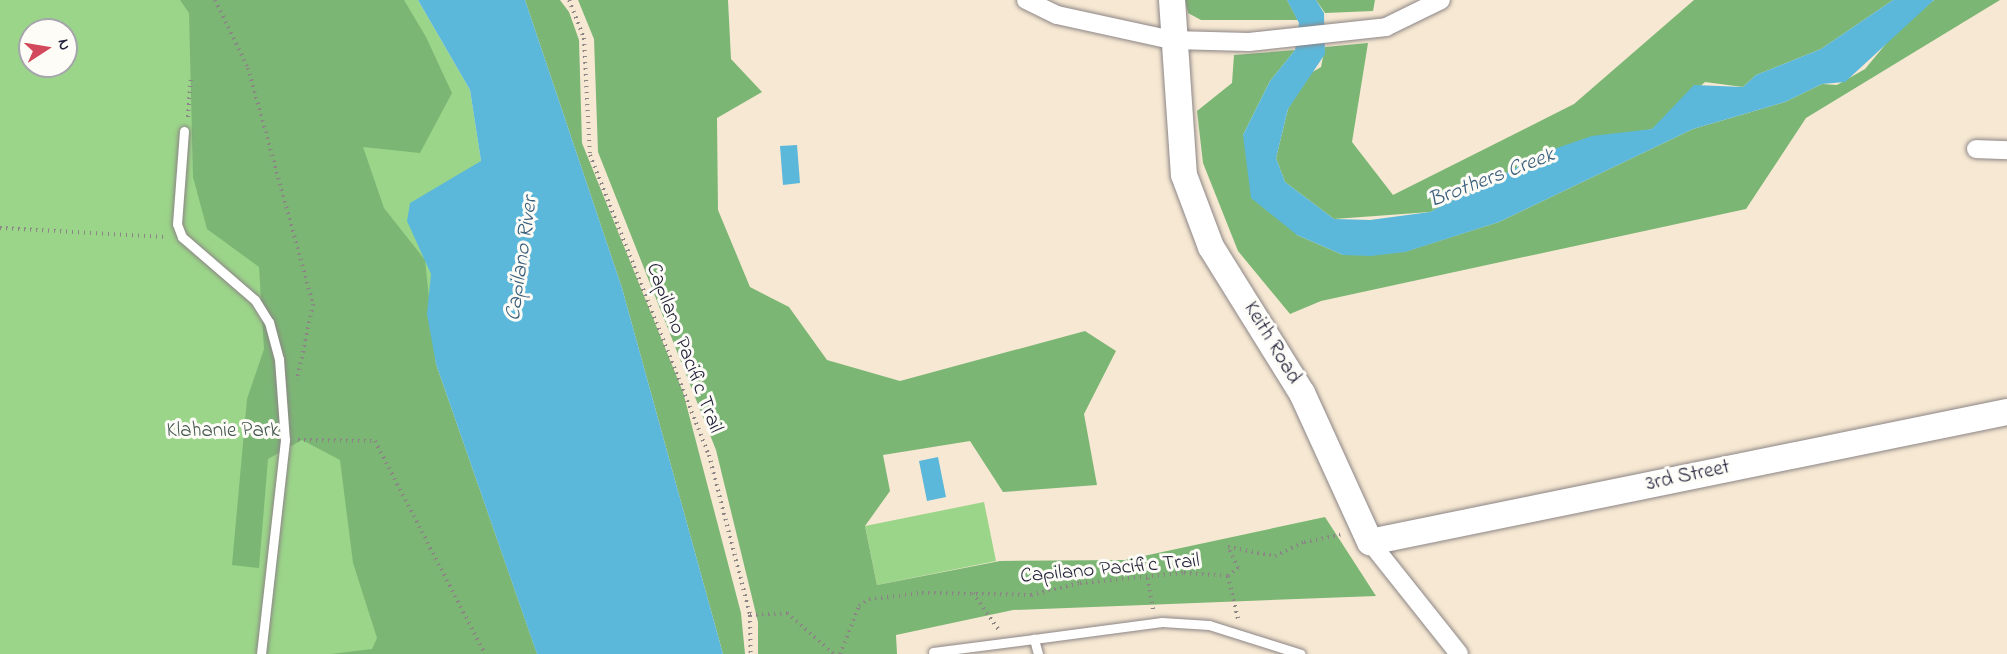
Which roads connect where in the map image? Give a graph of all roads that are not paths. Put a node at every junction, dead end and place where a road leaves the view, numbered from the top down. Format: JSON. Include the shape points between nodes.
{"nodes":[{"id":1,"x":1026,"y":0,"type":"edge"},
{"id":2,"x":1172,"y":0,"type":"edge"},
{"id":3,"x":1441,"y":0,"type":"edge"},
{"id":4,"x":1172,"y":40,"type":"junction"},
{"id":5,"x":184,"y":131,"type":"road end"},
{"id":6,"x":1976,"y":149,"type":"dead end"},
{"id":7,"x":2007,"y":150,"type":"edge"},
{"id":8,"x":2007,"y":412,"type":"edge"},
{"id":9,"x":1370,"y":542,"type":"junction"},
{"id":10,"x":1034,"y":639,"type":"junction"},
{"id":11,"x":933,"y":652,"type":"dead end"},
{"id":12,"x":261,"y":654,"type":"edge"},
{"id":13,"x":1038,"y":654,"type":"edge"},
{"id":14,"x":1301,"y":654,"type":"edge"},
{"id":15,"x":1459,"y":654,"type":"edge"}],
"edges":[{"from":1,"to":4,"type":"street","via":[[1057,15]]},
{"from":2,"to":4,"type":"street","name":"Keith Road"},
{"from":3,"to":4,"type":"street","via":[[1386,27],[1249,42]]},
{"from":4,"to":9,"type":"street","name":"Keith Road","via":[[1184,175],[1211,246],[1292,375]]},
{"from":5,"to":12,"type":"lane","via":[[177,224],[182,237],[241,286],[269,322],[279,359],[285,440]]},
{"from":6,"to":7,"type":"street"},
{"from":8,"to":9,"type":"street","name":"3rd Street"},
{"from":9,"to":15,"type":"street","name":"Keith Road"},
{"from":10,"to":11,"type":"lane"},
{"from":10,"to":13,"type":"lane"},
{"from":10,"to":14,"type":"lane","via":[[1155,623],[1209,625]]}]}
